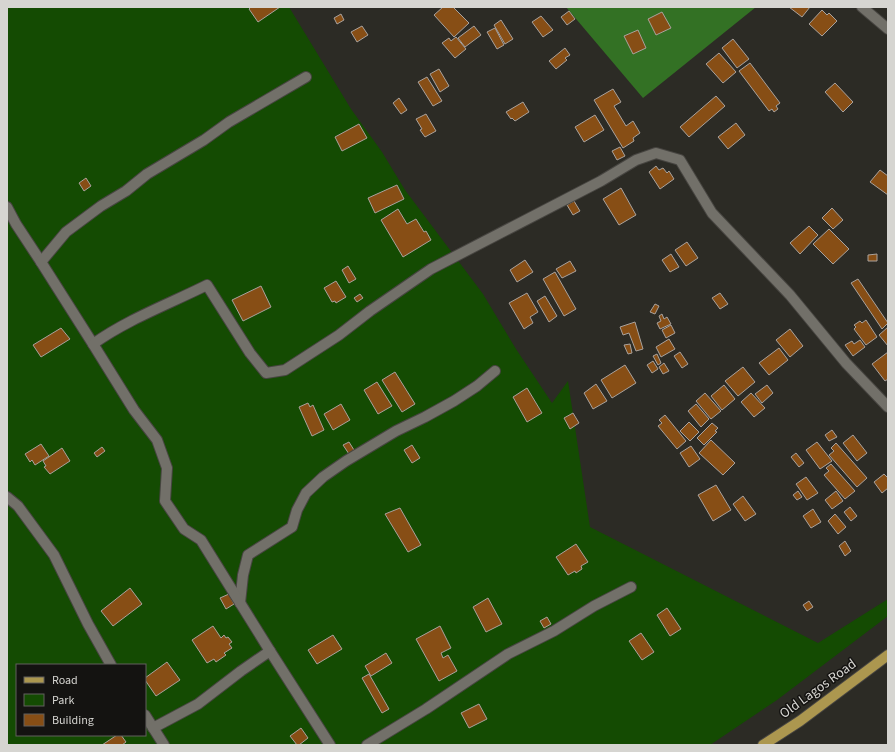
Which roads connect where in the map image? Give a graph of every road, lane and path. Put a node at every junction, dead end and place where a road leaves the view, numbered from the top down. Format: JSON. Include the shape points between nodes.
{"nodes":[{"id":1,"x":862,"y":7,"type":"edge"},
{"id":2,"x":888,"y":28,"type":"edge"},
{"id":3,"x":306,"y":77,"type":"dead end"},
{"id":4,"x":7,"y":207,"type":"edge"},
{"id":5,"x":41,"y":262,"type":"junction"},
{"id":6,"x":93,"y":344,"type":"junction"},
{"id":7,"x":495,"y":371,"type":"dead end"},
{"id":8,"x":888,"y":407,"type":"edge"},
{"id":9,"x":7,"y":496,"type":"edge"},
{"id":10,"x":631,"y":587,"type":"dead end"},
{"id":11,"x":240,"y":603,"type":"junction"},
{"id":12,"x":270,"y":651,"type":"junction"},
{"id":13,"x":888,"y":656,"type":"edge"},
{"id":14,"x":110,"y":664,"type":"edge"},
{"id":15,"x":146,"y":717,"type":"edge"},
{"id":16,"x":153,"y":728,"type":"junction"},
{"id":17,"x":164,"y":745,"type":"edge"},
{"id":18,"x":330,"y":745,"type":"edge"},
{"id":19,"x":367,"y":745,"type":"edge"},
{"id":20,"x":763,"y":745,"type":"edge"}],
"edges":[{"from":1,"to":2,"type":"street"},
{"from":3,"to":5,"type":"street","via":[[229,122],[101,206],[66,232]]},
{"from":4,"to":5,"type":"street"},
{"from":5,"to":6,"type":"street"},
{"from":6,"to":8,"type":"street","via":[[142,316],[207,285],[250,353],[266,373],[285,370],[431,270],[636,160],[656,152],[680,160],[712,213],[790,295],[846,363]]},
{"from":6,"to":11,"type":"street","via":[[134,410],[157,440],[167,468],[165,501],[184,529],[201,540]]},
{"from":7,"to":11,"type":"street","via":[[454,401],[396,431],[323,477],[306,493],[292,527],[248,555]]},
{"from":9,"to":14,"type":"street","via":[[18,506],[54,555]]},
{"from":10,"to":19,"type":"street","via":[[508,654]]},
{"from":11,"to":12,"type":"street"},
{"from":12,"to":16,"type":"street","via":[[198,704]]},
{"from":12,"to":18,"type":"street"},
{"from":13,"to":20,"type":"main road","name":"Old Lagos Road"},
{"from":15,"to":16,"type":"street"},
{"from":16,"to":17,"type":"street"}]}
